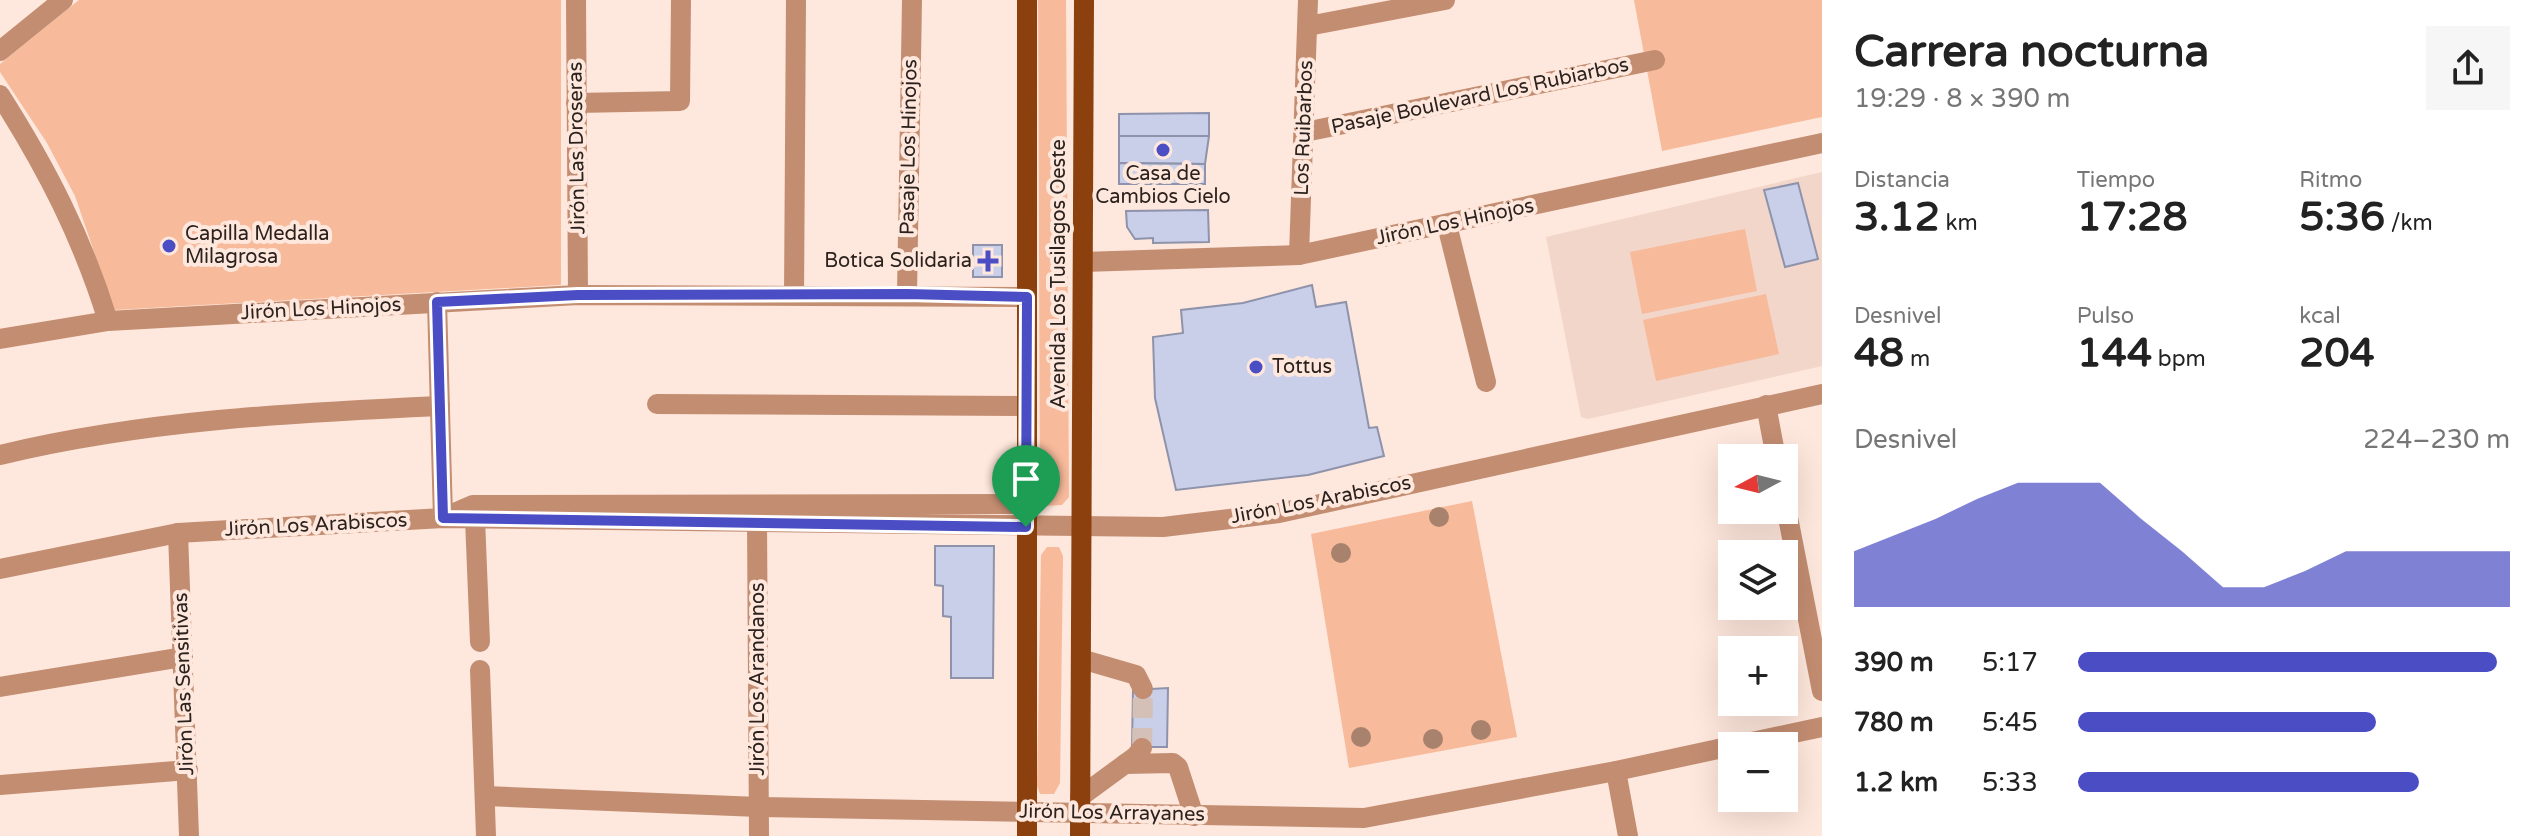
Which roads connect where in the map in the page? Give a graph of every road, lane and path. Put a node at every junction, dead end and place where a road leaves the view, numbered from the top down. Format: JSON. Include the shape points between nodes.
{"nodes":[{"id":1,"x":63,"y":0,"type":"edge"},
{"id":2,"x":576,"y":0,"type":"edge"},
{"id":3,"x":681,"y":0,"type":"edge"},
{"id":4,"x":796,"y":0,"type":"edge"},
{"id":5,"x":912,"y":0,"type":"edge"},
{"id":6,"x":1027,"y":0,"type":"edge"},
{"id":7,"x":1084,"y":0,"type":"edge"},
{"id":8,"x":1308,"y":0,"type":"edge"},
{"id":9,"x":1445,"y":0,"type":"edge"},
{"id":10,"x":1308,"y":26,"type":"junction"},
{"id":11,"x":0,"y":51,"type":"edge"},
{"id":12,"x":1655,"y":60,"type":"dead end"},
{"id":13,"x":0,"y":95,"type":"edge"},
{"id":14,"x":576,"y":103,"type":"junction"},
{"id":15,"x":1305,"y":132,"type":"junction"},
{"id":16,"x":1822,"y":143,"type":"edge"},
{"id":17,"x":1447,"y":225,"type":"junction"},
{"id":18,"x":1299,"y":255,"type":"junction"},
{"id":19,"x":1083,"y":262,"type":"junction"},
{"id":20,"x":907,"y":294,"type":"junction"},
{"id":21,"x":578,"y":295,"type":"junction"},
{"id":22,"x":794,"y":295,"type":"junction"},
{"id":23,"x":1027,"y":297,"type":"junction"},
{"id":24,"x":437,"y":302,"type":"junction"},
{"id":25,"x":108,"y":321,"type":"junction"},
{"id":26,"x":1,"y":334,"type":"edge"},
{"id":27,"x":1486,"y":382,"type":"dead end"},
{"id":28,"x":1822,"y":394,"type":"edge"},
{"id":29,"x":657,"y":404,"type":"dead end"},
{"id":30,"x":1766,"y":405,"type":"junction"},
{"id":31,"x":440,"y":406,"type":"junction"},
{"id":32,"x":1026,"y":406,"type":"junction"},
{"id":33,"x":1773,"y":444,"type":"edge"},
{"id":34,"x":0,"y":455,"type":"edge"},
{"id":35,"x":1026,"y":504,"type":"junction"},
{"id":36,"x":443,"y":518,"type":"junction"},
{"id":37,"x":475,"y":519,"type":"junction"},
{"id":38,"x":757,"y":521,"type":"junction"},
{"id":39,"x":1789,"y":524,"type":"edge"},
{"id":40,"x":1026,"y":527,"type":"junction"},
{"id":41,"x":1081,"y":527,"type":"junction"},
{"id":42,"x":178,"y":533,"type":"junction"},
{"id":43,"x":0,"y":569,"type":"edge"},
{"id":44,"x":480,"y":642,"type":"dead end"},
{"id":45,"x":183,"y":657,"type":"junction"},
{"id":46,"x":1081,"y":659,"type":"junction"},
{"id":47,"x":480,"y":670,"type":"dead end"},
{"id":48,"x":0,"y":687,"type":"edge"},
{"id":49,"x":1143,"y":689,"type":"dead end"},
{"id":50,"x":1822,"y":691,"type":"edge"},
{"id":51,"x":1822,"y":727,"type":"edge"},
{"id":52,"x":1798,"y":732,"type":"edge"},
{"id":53,"x":1142,"y":748,"type":"dead end"},
{"id":54,"x":1718,"y":749,"type":"edge"},
{"id":55,"x":1125,"y":764,"type":"junction"},
{"id":56,"x":188,"y":770,"type":"junction"},
{"id":57,"x":1616,"y":771,"type":"junction"},
{"id":58,"x":0,"y":785,"type":"edge"},
{"id":59,"x":485,"y":796,"type":"junction"},
{"id":60,"x":1080,"y":805,"type":"junction"},
{"id":61,"x":759,"y":807,"type":"junction"},
{"id":62,"x":1027,"y":811,"type":"junction"},
{"id":63,"x":1194,"y":816,"type":"junction"},
{"id":64,"x":1366,"y":827,"type":"edge"},
{"id":65,"x":189,"y":836,"type":"edge"},
{"id":66,"x":486,"y":836,"type":"edge"},
{"id":67,"x":759,"y":836,"type":"edge"},
{"id":68,"x":1027,"y":836,"type":"edge"},
{"id":69,"x":1080,"y":836,"type":"edge"},
{"id":70,"x":1628,"y":836,"type":"edge"}],
"edges":[{"from":1,"to":11,"type":"street"},
{"from":2,"to":14,"type":"street","name":"Jirón Las Droseras"},
{"from":3,"to":14,"type":"street","via":[[680,101]]},
{"from":4,"to":22,"type":"street"},
{"from":5,"to":20,"type":"street","name":"Pasaje Los Hinojos"},
{"from":6,"to":23,"type":"main road","name":"Avenida Los Tusilagos Oeste"},
{"from":7,"to":19,"type":"main road","name":"Avenida Los Tusilagos Oeste"},
{"from":8,"to":10,"type":"street","name":"Los Ruibarbos"},
{"from":9,"to":10,"type":"street"},
{"from":10,"to":15,"type":"street","name":"Los Ruibarbos"},
{"from":12,"to":15,"type":"street","name":"Pasaje Boulevard Los Rubiarbos"},
{"from":13,"to":25,"type":"street","via":[[71,217]]},
{"from":14,"to":21,"type":"street","name":"Jirón Las Droseras"},
{"from":15,"to":18,"type":"street","name":"Los Ruibarbos"},
{"from":16,"to":17,"type":"street","name":"Jirón Los Hinojos"},
{"from":17,"to":18,"type":"street","name":"Jirón Los Hinojos"},
{"from":17,"to":27,"type":"street"},
{"from":18,"to":19,"type":"street","name":"Jirón Los Hinojos"},
{"from":19,"to":41,"type":"main road","name":"Avenida Los Tusilagos Oeste"},
{"from":20,"to":22,"type":"street","name":"Jirón Los Hinojos"},
{"from":20,"to":23,"type":"street","name":"Jirón Los Hinojos"},
{"from":21,"to":22,"type":"street","name":"Jirón Los Hinojos"},
{"from":21,"to":24,"type":"street","name":"Jirón Los Hinojos"},
{"from":23,"to":32,"type":"main road","name":"Avenida Los Tusilagos Oeste"},
{"from":24,"to":25,"type":"street","name":"Jirón Los Hinojos"},
{"from":24,"to":31,"type":"street"},
{"from":25,"to":26,"type":"street","name":"Jirón Los Hinojos"},
{"from":28,"to":30,"type":"street","name":"Jirón Los Arabiscos"},
{"from":29,"to":32,"type":"street"},
{"from":30,"to":33,"type":"street"},
{"from":30,"to":41,"type":"street","name":"Jirón Los Arabiscos","via":[[1279,513],[1163,527]]},
{"from":31,"to":34,"type":"street","via":[[209,421]]},
{"from":31,"to":36,"type":"street"},
{"from":32,"to":35,"type":"main road","name":"Avenida Los Tusilagos Oeste"},
{"from":35,"to":36,"type":"street","via":[[473,505]]},
{"from":35,"to":40,"type":"main road","name":"Avenida Los Tusilagos Oeste"},
{"from":36,"to":37,"type":"street","name":"Jirón Los Arabiscos"},
{"from":36,"to":42,"type":"street","name":"Jirón Los Arabiscos"},
{"from":37,"to":38,"type":"street","name":"Jirón Los Arabiscos"},
{"from":37,"to":44,"type":"street"},
{"from":38,"to":40,"type":"street","name":"Jirón Los Arabiscos"},
{"from":38,"to":61,"type":"street","name":"Jirón Los Arandanos"},
{"from":39,"to":50,"type":"street"},
{"from":40,"to":41,"type":"street","name":"Jirón Los Arabiscos"},
{"from":40,"to":62,"type":"main road","name":"Avenida Los Tusilagos Oeste"},
{"from":41,"to":46,"type":"main road","name":"Avenida Los Tusilagos Oeste"},
{"from":42,"to":43,"type":"street","name":"Jirón Los Arabiscos"},
{"from":42,"to":45,"type":"street","name":"Jirón Las Sensitivas"},
{"from":45,"to":48,"type":"street"},
{"from":45,"to":56,"type":"street","name":"Jirón Las Sensitivas"},
{"from":46,"to":49,"type":"street","via":[[1136,675]]},
{"from":46,"to":60,"type":"main road","name":"Avenida Los Tusilagos Oeste"},
{"from":47,"to":59,"type":"street"},
{"from":51,"to":52,"type":"street","name":"Jirón Los Arrayanes"},
{"from":53,"to":55,"type":"street"},
{"from":54,"to":57,"type":"street","name":"Jirón Los Arrayanes"},
{"from":55,"to":60,"type":"street"},
{"from":55,"to":63,"type":"street","via":[[1173,763]]},
{"from":56,"to":58,"type":"street"},
{"from":56,"to":65,"type":"street","name":"Jirón Las Sensitivas"},
{"from":57,"to":64,"type":"street","name":"Jirón Los Arrayanes"},
{"from":57,"to":70,"type":"street"},
{"from":59,"to":61,"type":"street","name":"Jirón Los Arrayanes"},
{"from":59,"to":66,"type":"street"},
{"from":60,"to":62,"type":"street","name":"Jirón Los Arrayanes"},
{"from":60,"to":63,"type":"street","name":"Jirón Los Arrayanes"},
{"from":60,"to":69,"type":"main road","name":"Avenida Los Tusilagos Oeste"},
{"from":61,"to":62,"type":"street","name":"Jirón Los Arrayanes"},
{"from":61,"to":67,"type":"street","name":"Jirón Los Arandanos"},
{"from":62,"to":68,"type":"main road","name":"Avenida Los Tusilagos Oeste"},
{"from":63,"to":64,"type":"street","name":"Jirón Los Arrayanes"}]}
